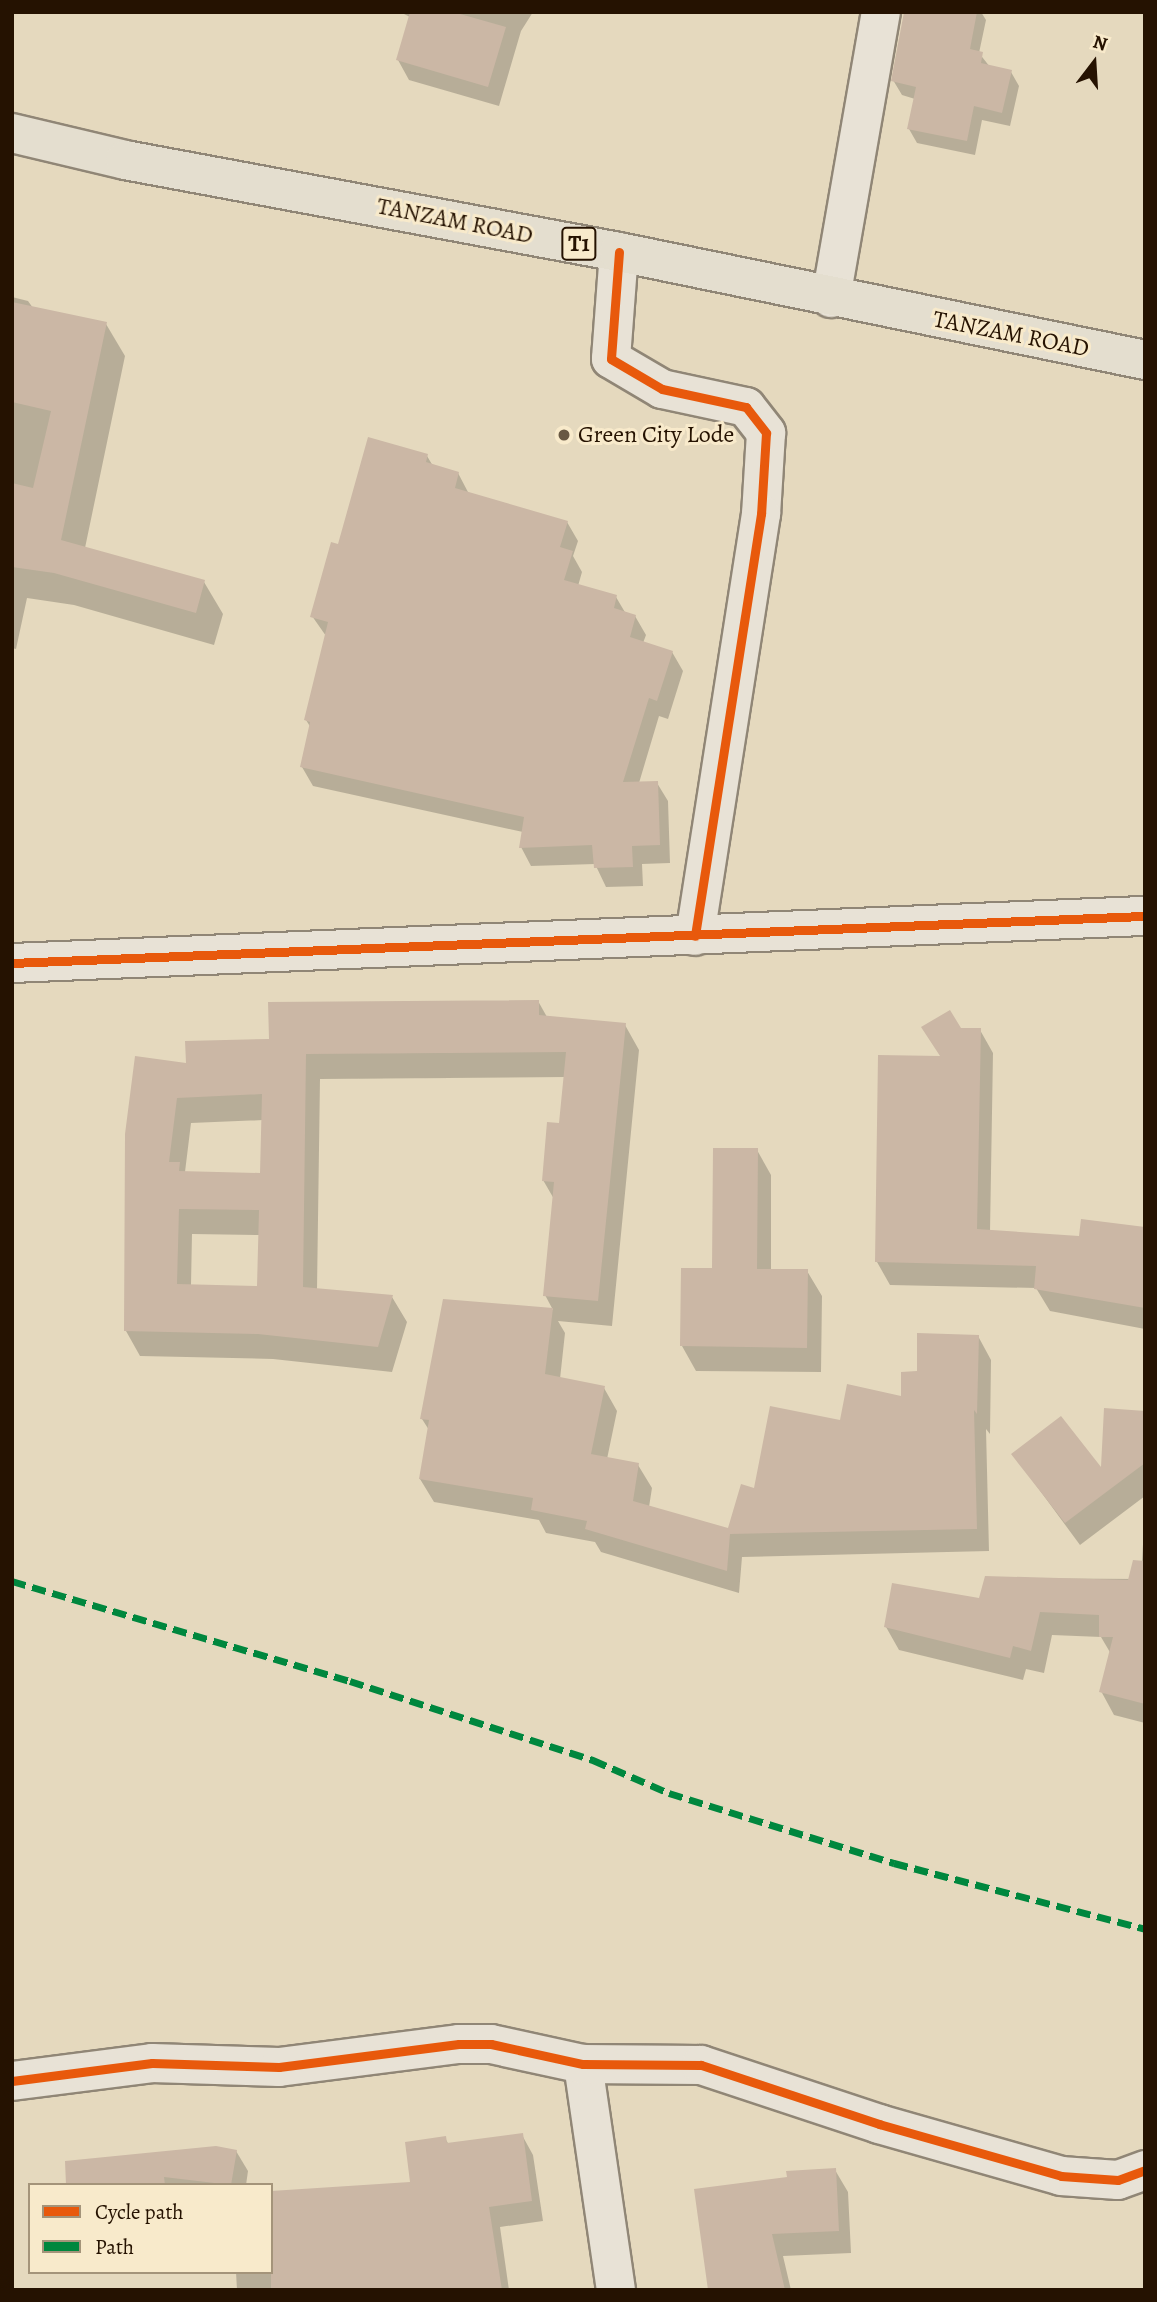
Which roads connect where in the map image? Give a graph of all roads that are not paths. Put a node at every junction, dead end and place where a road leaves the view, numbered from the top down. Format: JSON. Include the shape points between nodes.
{"nodes":[{"id":1,"x":881,"y":12,"type":"edge"},
{"id":2,"x":12,"y":133,"type":"edge"},
{"id":3,"x":619,"y":252,"type":"junction"},
{"id":4,"x":831,"y":298,"type":"junction"},
{"id":5,"x":1145,"y":360,"type":"edge"},
{"id":6,"x":1145,"y":916,"type":"edge"},
{"id":7,"x":695,"y":936,"type":"junction"},
{"id":8,"x":12,"y":963,"type":"edge"},
{"id":9,"x":583,"y":2064,"type":"junction"},
{"id":10,"x":12,"y":2081,"type":"edge"},
{"id":11,"x":1145,"y":2170,"type":"edge"},
{"id":12,"x":616,"y":2290,"type":"edge"}],
"edges":[{"from":1,"to":4,"type":"street"},
{"from":2,"to":3,"type":"highway","name":"TANZAM ROAD","number":"T1","via":[[125,160]]},
{"from":3,"to":4,"type":"highway","name":"TANZAM ROAD","number":"T1"},
{"from":3,"to":7,"type":"street","via":[[611,359],[662,389],[746,407],[766,433],[761,514]]},
{"from":4,"to":5,"type":"highway","name":"TANZAM ROAD","number":"T1"},
{"from":6,"to":7,"type":"street"},
{"from":7,"to":8,"type":"street"},
{"from":9,"to":10,"type":"street","via":[[520,2048],[459,2044],[279,2067],[152,2063]]},
{"from":9,"to":11,"type":"street","via":[[701,2065],[879,2124],[1061,2176],[1118,2180]]},
{"from":9,"to":12,"type":"street"}]}
